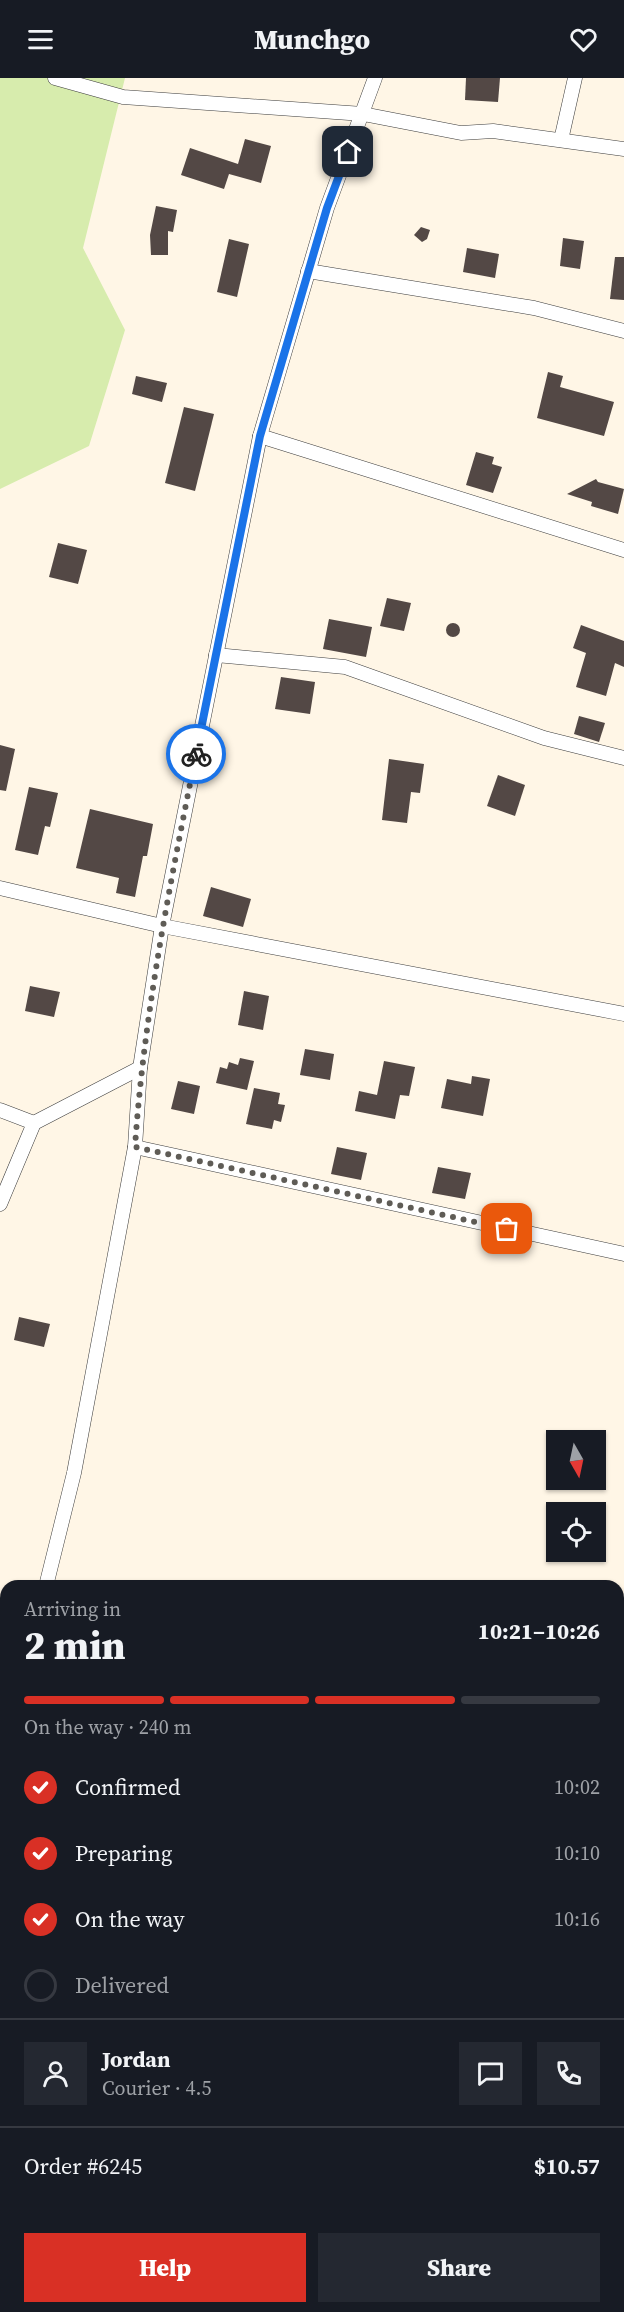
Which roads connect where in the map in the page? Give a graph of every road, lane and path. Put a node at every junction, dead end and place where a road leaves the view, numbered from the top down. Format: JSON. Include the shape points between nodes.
{"nodes":[{"id":1,"x":55,"y":78,"type":"edge"},
{"id":2,"x":375,"y":78,"type":"edge"},
{"id":3,"x":575,"y":78,"type":"edge"},
{"id":4,"x":363,"y":114,"type":"junction"},
{"id":5,"x":561,"y":140,"type":"junction"},
{"id":6,"x":624,"y":149,"type":"edge"},
{"id":7,"x":308,"y":271,"type":"junction"},
{"id":8,"x":624,"y":331,"type":"edge"},
{"id":9,"x":260,"y":436,"type":"junction"},
{"id":10,"x":624,"y":550,"type":"edge"},
{"id":11,"x":216,"y":655,"type":"junction"},
{"id":12,"x":624,"y":758,"type":"edge"},
{"id":13,"x":0,"y":888,"type":"edge"},
{"id":14,"x":162,"y":926,"type":"junction"},
{"id":15,"x":624,"y":1014,"type":"edge"},
{"id":16,"x":140,"y":1068,"type":"junction"},
{"id":17,"x":0,"y":1110,"type":"edge"},
{"id":18,"x":34,"y":1123,"type":"junction"},
{"id":19,"x":135,"y":1147,"type":"junction"},
{"id":20,"x":0,"y":1204,"type":"edge"},
{"id":21,"x":624,"y":1254,"type":"edge"},
{"id":22,"x":47,"y":1580,"type":"edge"}],
"edges":[{"from":1,"to":4,"type":"street","via":[[123,97]]},
{"from":2,"to":4,"type":"street"},
{"from":3,"to":5,"type":"street"},
{"from":4,"to":5,"type":"street","via":[[461,133],[494,131]]},
{"from":4,"to":7,"type":"street"},
{"from":5,"to":6,"type":"street"},
{"from":7,"to":8,"type":"street","via":[[534,308]]},
{"from":7,"to":9,"type":"street"},
{"from":9,"to":10,"type":"street"},
{"from":9,"to":11,"type":"street"},
{"from":11,"to":12,"type":"street","via":[[345,667],[544,738]]},
{"from":11,"to":14,"type":"street"},
{"from":13,"to":14,"type":"street"},
{"from":14,"to":15,"type":"street"},
{"from":14,"to":16,"type":"street"},
{"from":16,"to":18,"type":"street"},
{"from":16,"to":19,"type":"street"},
{"from":17,"to":18,"type":"street"},
{"from":18,"to":20,"type":"street"},
{"from":19,"to":21,"type":"street"},
{"from":19,"to":22,"type":"street","via":[[74,1473]]}]}
